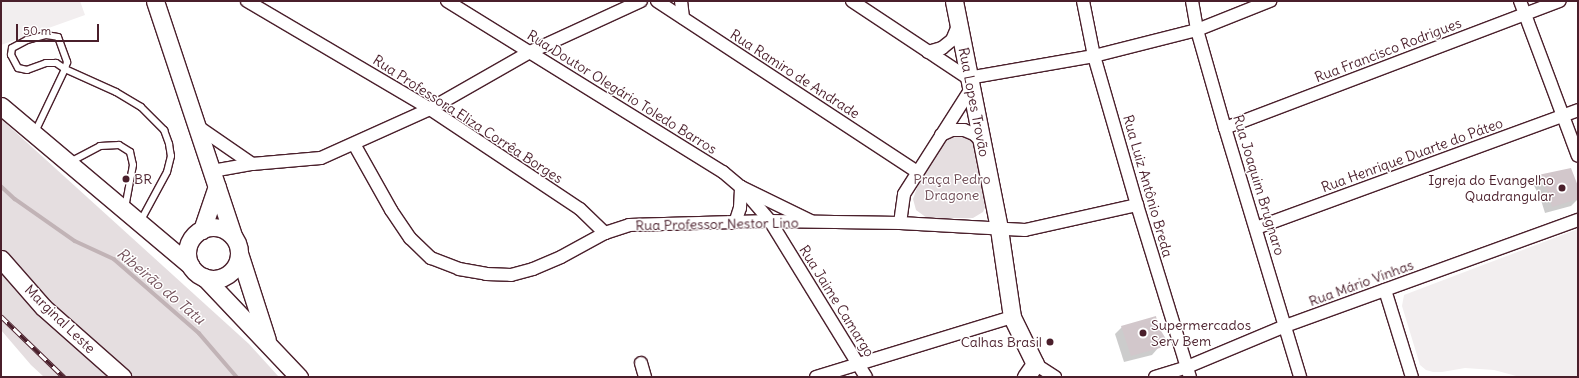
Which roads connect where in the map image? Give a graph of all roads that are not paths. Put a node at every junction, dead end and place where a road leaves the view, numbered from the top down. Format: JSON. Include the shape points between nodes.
{"nodes":[{"id":1,"x":155,"y":1,"type":"edge"},
{"id":2,"x":247,"y":1,"type":"edge"},
{"id":3,"x":447,"y":1,"type":"edge"},
{"id":4,"x":641,"y":1,"type":"edge"},
{"id":5,"x":657,"y":1,"type":"edge"},
{"id":6,"x":681,"y":1,"type":"edge"},
{"id":7,"x":852,"y":1,"type":"edge"},
{"id":8,"x":954,"y":1,"type":"edge"},
{"id":9,"x":1083,"y":1,"type":"edge"},
{"id":10,"x":1192,"y":1,"type":"edge"},
{"id":11,"x":1270,"y":1,"type":"edge"},
{"id":12,"x":1520,"y":1,"type":"edge"},
{"id":13,"x":1560,"y":1,"type":"edge"},
{"id":14,"x":617,"y":7,"type":"edge"},
{"id":15,"x":1525,"y":14,"type":"junction"},
{"id":16,"x":683,"y":18,"type":"junction"},
{"id":17,"x":958,"y":26,"type":"junction"},
{"id":18,"x":1197,"y":30,"type":"junction"},
{"id":19,"x":530,"y":52,"type":"junction"},
{"id":20,"x":928,"y":52,"type":"junction"},
{"id":21,"x":1094,"y":56,"type":"junction"},
{"id":22,"x":65,"y":69,"type":"junction"},
{"id":23,"x":970,"y":84,"type":"junction"},
{"id":24,"x":1,"y":106,"type":"edge"},
{"id":25,"x":430,"y":109,"type":"junction"},
{"id":26,"x":1578,"y":110,"type":"edge"},
{"id":27,"x":1563,"y":115,"type":"junction"},
{"id":28,"x":197,"y":126,"type":"junction"},
{"id":29,"x":1225,"y":128,"type":"junction"},
{"id":30,"x":35,"y":132,"type":"junction"},
{"id":31,"x":941,"y":135,"type":"junction"},
{"id":32,"x":981,"y":141,"type":"junction"},
{"id":33,"x":354,"y":144,"type":"junction"},
{"id":34,"x":1578,"y":156,"type":"edge"},
{"id":35,"x":69,"y":162,"type":"junction"},
{"id":36,"x":252,"y":164,"type":"junction"},
{"id":37,"x":917,"y":172,"type":"junction"},
{"id":38,"x":215,"y":178,"type":"junction"},
{"id":39,"x":741,"y":187,"type":"junction"},
{"id":40,"x":1137,"y":205,"type":"junction"},
{"id":41,"x":125,"y":210,"type":"junction"},
{"id":42,"x":1578,"y":220,"type":"edge"},
{"id":43,"x":770,"y":221,"type":"junction"},
{"id":44,"x":813,"y":222,"type":"junction"},
{"id":45,"x":732,"y":223,"type":"junction"},
{"id":46,"x":900,"y":223,"type":"junction"},
{"id":47,"x":146,"y":227,"type":"junction"},
{"id":48,"x":1256,"y":228,"type":"junction"},
{"id":49,"x":999,"y":229,"type":"junction"},
{"id":50,"x":605,"y":233,"type":"junction"},
{"id":51,"x":196,"y":236,"type":"junction"},
{"id":52,"x":233,"y":236,"type":"junction"},
{"id":53,"x":239,"y":253,"type":"junction"},
{"id":54,"x":1,"y":259,"type":"edge"},
{"id":55,"x":191,"y":266,"type":"junction"},
{"id":56,"x":204,"y":277,"type":"junction"},
{"id":57,"x":1385,"y":290,"type":"junction"},
{"id":58,"x":1012,"y":317,"type":"junction"},
{"id":59,"x":1285,"y":326,"type":"junction"},
{"id":60,"x":268,"y":343,"type":"junction"},
{"id":61,"x":641,"y":363,"type":"dead end"},
{"id":62,"x":859,"y":364,"type":"junction"},
{"id":63,"x":1031,"y":371,"type":"edge"},
{"id":64,"x":1188,"y":372,"type":"edge"},
{"id":65,"x":122,"y":377,"type":"edge"},
{"id":66,"x":299,"y":377,"type":"edge"},
{"id":67,"x":645,"y":377,"type":"edge"},
{"id":68,"x":816,"y":377,"type":"edge"},
{"id":69,"x":866,"y":377,"type":"edge"},
{"id":70,"x":1055,"y":377,"type":"edge"},
{"id":71,"x":1155,"y":377,"type":"edge"},
{"id":72,"x":1300,"y":377,"type":"edge"},
{"id":73,"x":1412,"y":377,"type":"edge"}],
"edges":[{"from":1,"to":28,"type":"main road"},
{"from":2,"to":25,"type":"street","name":"Rua Professora Eliza Corrêa Borges"},
{"from":3,"to":19,"type":"street","name":"Rua Doutor Olegário Toledo Barros"},
{"from":4,"to":14,"type":"street"},
{"from":5,"to":16,"type":"street","name":"Rua Ramiro de Andrade"},
{"from":6,"to":16,"type":"street"},
{"from":7,"to":20,"type":"street"},
{"from":8,"to":17,"type":"main road","name":"Rua Lopes Trovão"},
{"from":9,"to":21,"type":"street","name":"Rua Luiz Antônio Breda"},
{"from":10,"to":18,"type":"street","name":"Rua Joaquim Brugnaro"},
{"from":11,"to":18,"type":"street"},
{"from":12,"to":15,"type":"street"},
{"from":13,"to":15,"type":"street","name":"Rua Francisco Rodrigues"},
{"from":14,"to":19,"type":"street"},
{"from":15,"to":27,"type":"street"},
{"from":15,"to":29,"type":"street","name":"Rua Francisco Rodrigues"},
{"from":16,"to":37,"type":"street","name":"Rua Ramiro de Andrade"},
{"from":17,"to":20,"type":"street","via":[[952,40],[942,48]]},
{"from":17,"to":23,"type":"main road","name":"Rua Lopes Trovão"},
{"from":18,"to":21,"type":"street"},
{"from":18,"to":29,"type":"street","name":"Rua Joaquim Brugnaro"},
{"from":19,"to":25,"type":"street"},
{"from":19,"to":39,"type":"street","name":"Rua Doutor Olegário Toledo Barros","via":[[723,172]]},
{"from":20,"to":23,"type":"street"},
{"from":21,"to":23,"type":"street"},
{"from":21,"to":40,"type":"street","name":"Rua Luiz Antônio Breda"},
{"from":22,"to":22,"type":"lane","via":[[67,62],[58,37],[46,35],[27,40],[12,48],[11,55],[18,68],[27,70],[46,63],[56,63]]},
{"from":22,"to":30,"type":"lane"},
{"from":22,"to":47,"type":"lane","via":[[131,100],[164,130],[171,156]]},
{"from":23,"to":31,"type":"street"},
{"from":23,"to":32,"type":"main road","name":"Rua Lopes Trovão"},
{"from":24,"to":30,"type":"main road"},
{"from":25,"to":33,"type":"street"},
{"from":25,"to":50,"type":"street","name":"Rua Professora Eliza Corrêa Borges","via":[[580,209]]},
{"from":26,"to":27,"type":"street","name":"Rua Henrique Duarte do Páteo"},
{"from":27,"to":34,"type":"street"},
{"from":27,"to":48,"type":"street","name":"Rua Henrique Duarte do Páteo"},
{"from":28,"to":36,"type":"street"},
{"from":28,"to":38,"type":"main road"},
{"from":29,"to":48,"type":"street","name":"Rua Joaquim Brugnaro"},
{"from":30,"to":35,"type":"main road"},
{"from":31,"to":32,"type":"street","via":[[952,130],[964,130],[974,134]]},
{"from":31,"to":37,"type":"street"},
{"from":32,"to":49,"type":"main road","name":"Rua Lopes Trovão"},
{"from":33,"to":36,"type":"street","via":[[321,158]]},
{"from":33,"to":50,"type":"street","name":"Rua Professor Nestor Lino","via":[[410,238],[431,258],[459,269],[511,275],[554,260]]},
{"from":35,"to":41,"type":"main road"},
{"from":35,"to":41,"type":"lane","via":[[100,146],[119,145],[130,152],[133,165]]},
{"from":36,"to":38,"type":"street"},
{"from":37,"to":46,"type":"street","via":[[904,194]]},
{"from":38,"to":51,"type":"main road"},
{"from":38,"to":52,"type":"main road"},
{"from":39,"to":43,"type":"street","name":"Rua Doutor Olegário Toledo Barros"},
{"from":39,"to":44,"type":"street"},
{"from":39,"to":45,"type":"street","via":[[740,208],[736,220]]},
{"from":40,"to":49,"type":"street","name":"Rua Professor Nestor Lino","via":[[1025,230]]},
{"from":40,"to":64,"type":"street","name":"Rua Luiz Antônio Breda"},
{"from":41,"to":47,"type":"main road"},
{"from":42,"to":57,"type":"street","name":"Rua Mário Vinhas"},
{"from":43,"to":44,"type":"street","name":"Rua Professor Nestor Lino"},
{"from":43,"to":45,"type":"street","name":"Rua Professor Nestor Lino"},
{"from":43,"to":62,"type":"street","name":"Rua Jaime Camargo"},
{"from":44,"to":46,"type":"street","name":"Rua Professor Nestor Lino"},
{"from":45,"to":50,"type":"street","name":"Rua Professor Nestor Lino","via":[[629,225]]},
{"from":46,"to":49,"type":"street","name":"Rua Professor Nestor Lino"},
{"from":47,"to":51,"type":"main road"},
{"from":47,"to":55,"type":"main road"},
{"from":48,"to":59,"type":"street","name":"Rua Joaquim Brugnaro"},
{"from":49,"to":58,"type":"main road","name":"Rua Lopes Trovão"},
{"from":51,"to":52,"type":"main road","via":[[210,228],[218,228]]},
{"from":51,"to":55,"type":"main road","via":[[188,258]]},
{"from":52,"to":53,"type":"main road","via":[[238,244]]},
{"from":53,"to":56,"type":"main road","via":[[236,265],[228,275],[214,279]]},
{"from":53,"to":60,"type":"main road"},
{"from":54,"to":65,"type":"main road","name":"Marginal Leste","via":[[44,307]]},
{"from":55,"to":56,"type":"main road"},
{"from":56,"to":60,"type":"main road"},
{"from":57,"to":59,"type":"street","name":"Rua Mário Vinhas"},
{"from":57,"to":73,"type":"street"},
{"from":58,"to":62,"type":"street"},
{"from":58,"to":63,"type":"main road","name":"Rua Lopes Trovão"},
{"from":59,"to":64,"type":"street","name":"Rua Mário Vinhas"},
{"from":59,"to":72,"type":"street","name":"Rua Joaquim Brugnaro"},
{"from":60,"to":66,"type":"main road"},
{"from":61,"to":67,"type":"street"},
{"from":62,"to":68,"type":"street"},
{"from":62,"to":69,"type":"street","name":"Rua Jaime Camargo"},
{"from":63,"to":70,"type":"street"},
{"from":64,"to":71,"type":"street","name":"Rua Mário Vinhas"}]}
